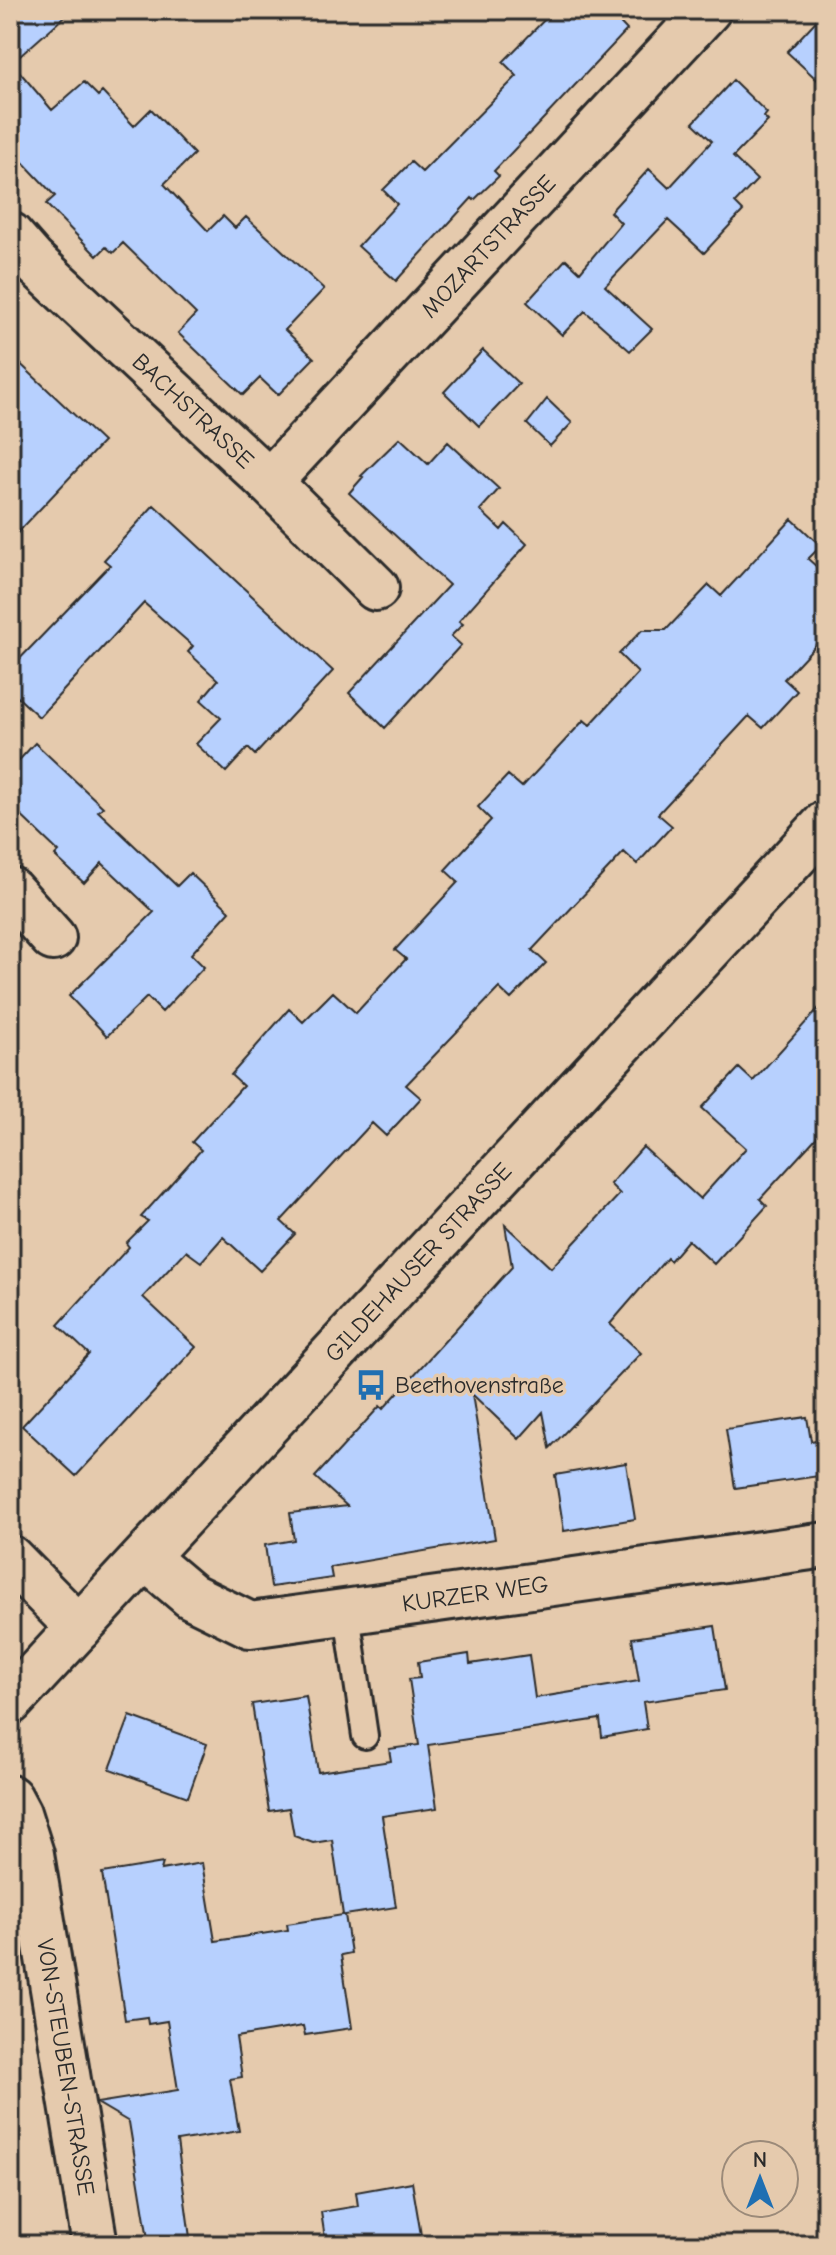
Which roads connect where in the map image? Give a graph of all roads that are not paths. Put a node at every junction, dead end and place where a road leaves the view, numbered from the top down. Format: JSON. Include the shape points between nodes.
{"nodes":[{"id":1,"x":708,"y":10,"type":"edge"},
{"id":2,"x":17,"y":257,"type":"edge"},
{"id":3,"x":269,"y":482,"type":"junction"},
{"id":4,"x":376,"y":588,"type":"dead end"},
{"id":5,"x":826,"y":823,"type":"edge"},
{"id":6,"x":10,"y":890,"type":"edge"},
{"id":7,"x":53,"y":938,"type":"dead end"},
{"id":8,"x":826,"y":1545,"type":"edge"},
{"id":9,"x":10,"y":1558,"type":"edge"},
{"id":10,"x":146,"y":1558,"type":"junction"},
{"id":11,"x":347,"y":1614,"type":"junction"},
{"id":12,"x":79,"y":1628,"type":"junction"},
{"id":13,"x":10,"y":1702,"type":"edge"},
{"id":14,"x":365,"y":1736,"type":"dead end"},
{"id":15,"x":10,"y":1798,"type":"edge"},
{"id":16,"x":95,"y":2245,"type":"edge"}],
"edges":[{"from":1,"to":3,"type":"street","name":"MOZARTSTRASSE"},
{"from":2,"to":3,"type":"street","name":"BACHSTRASSE"},
{"from":3,"to":4,"type":"street","name":"BACHSTRASSE"},
{"from":5,"to":10,"type":"street","name":"GILDEHAUSER STRASSE"},
{"from":6,"to":7,"type":"street"},
{"from":8,"to":11,"type":"street","name":"KURZER WEG"},
{"from":9,"to":12,"type":"street"},
{"from":10,"to":11,"type":"street","name":"KURZER WEG","via":[[191,1596],[250,1625]]},
{"from":10,"to":12,"type":"street","name":"GILDEHAUSER STRASSE"},
{"from":11,"to":14,"type":"lane"},
{"from":12,"to":13,"type":"street","name":"GILDEHAUSER STRASSE"},
{"from":15,"to":16,"type":"street","name":"VON-STEUBEN-STRASSE","via":[[31,1854]]}]}
